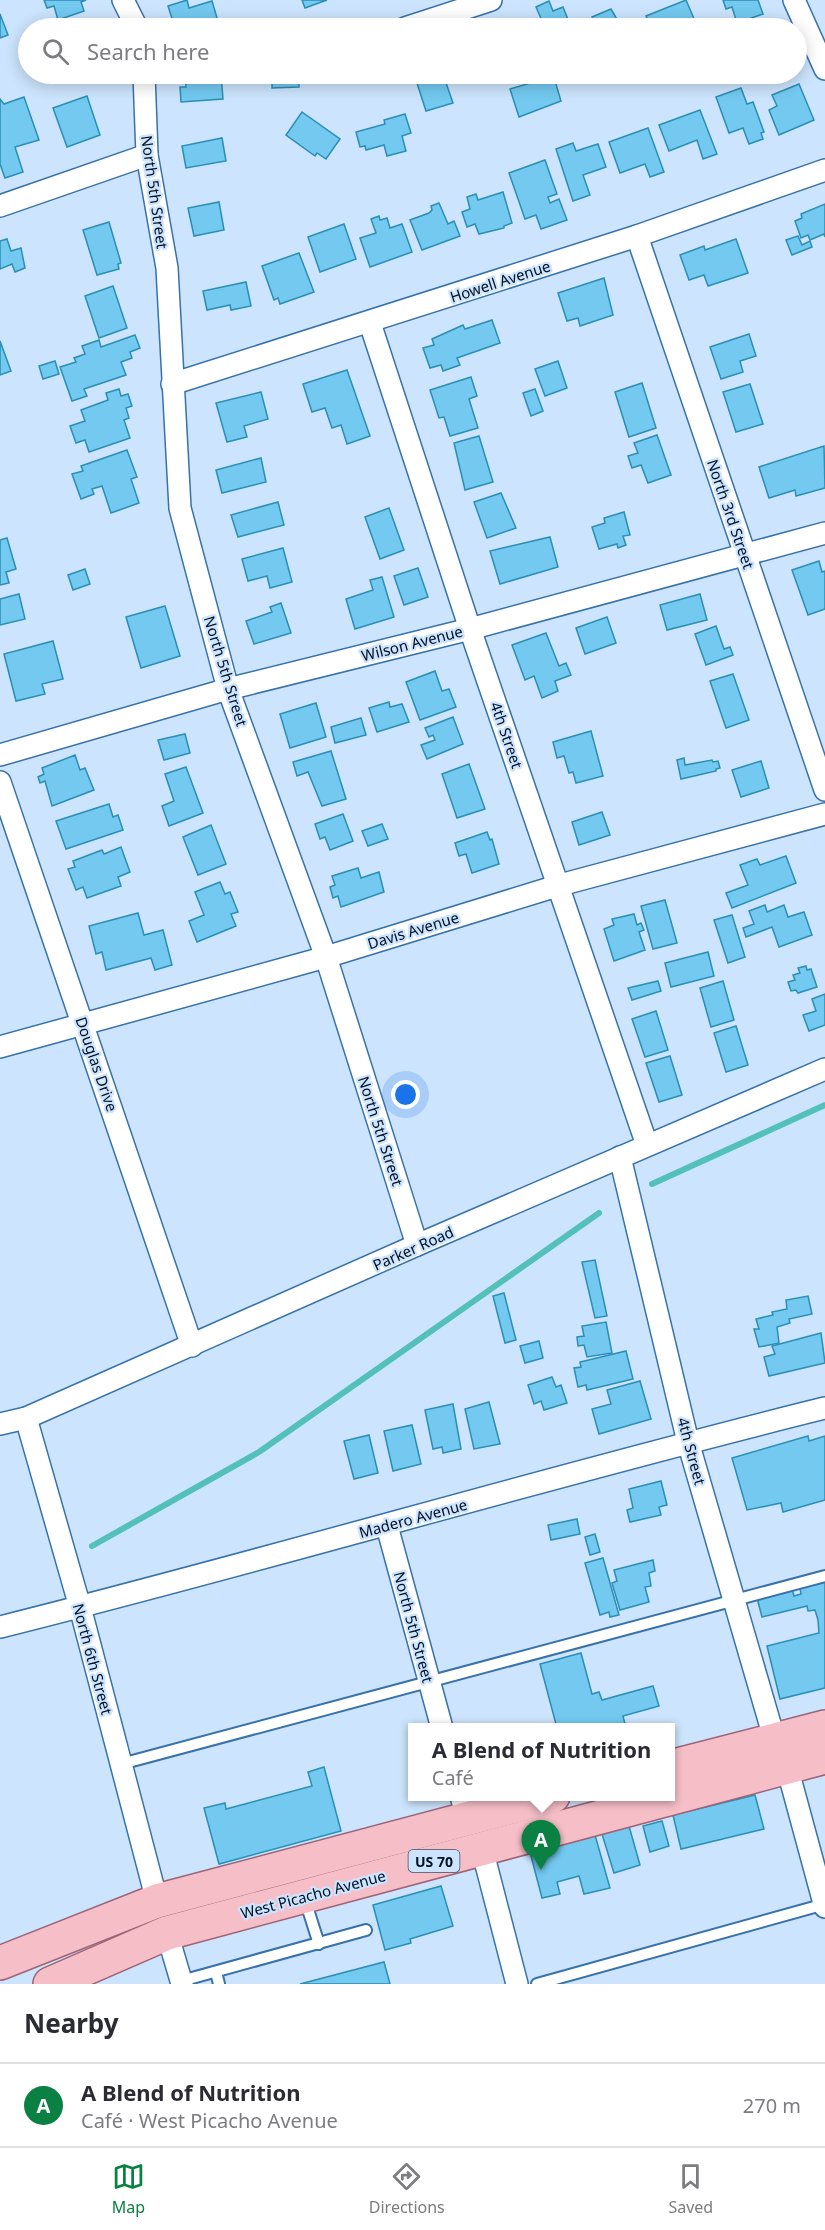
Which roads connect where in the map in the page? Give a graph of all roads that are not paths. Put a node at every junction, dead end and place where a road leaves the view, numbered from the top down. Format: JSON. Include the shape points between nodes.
{"nodes":[{"id":1,"x":123,"y":0,"type":"edge"},
{"id":2,"x":491,"y":0,"type":"edge"},
{"id":3,"x":794,"y":0,"type":"edge"},
{"id":4,"x":132,"y":18,"type":"edge"},
{"id":5,"x":436,"y":18,"type":"edge"},
{"id":6,"x":802,"y":18,"type":"edge"},
{"id":7,"x":807,"y":29,"type":"edge"},
{"id":8,"x":825,"y":69,"type":"edge"},
{"id":9,"x":144,"y":84,"type":"edge"},
{"id":10,"x":147,"y":155,"type":"junction"},
{"id":11,"x":825,"y":170,"type":"edge"},
{"id":12,"x":0,"y":206,"type":"edge"},
{"id":13,"x":637,"y":236,"type":"junction"},
{"id":14,"x":370,"y":323,"type":"junction"},
{"id":15,"x":172,"y":384,"type":"junction"},
{"id":16,"x":825,"y":533,"type":"edge"},
{"id":17,"x":744,"y":554,"type":"junction"},
{"id":18,"x":470,"y":629,"type":"junction"},
{"id":19,"x":228,"y":688,"type":"junction"},
{"id":20,"x":0,"y":755,"type":"edge"},
{"id":21,"x":0,"y":782,"type":"edge"},
{"id":22,"x":825,"y":790,"type":"edge"},
{"id":23,"x":825,"y":814,"type":"edge"},
{"id":24,"x":560,"y":885,"type":"junction"},
{"id":25,"x":326,"y":957,"type":"junction"},
{"id":26,"x":84,"y":1023,"type":"junction"},
{"id":27,"x":0,"y":1047,"type":"edge"},
{"id":28,"x":825,"y":1069,"type":"edge"},
{"id":29,"x":647,"y":1145,"type":"junction"},
{"id":30,"x":620,"y":1157,"type":"junction"},
{"id":31,"x":417,"y":1245,"type":"junction"},
{"id":32,"x":192,"y":1346,"type":"junction"},
{"id":33,"x":825,"y":1408,"type":"edge"},
{"id":34,"x":26,"y":1418,"type":"junction"},
{"id":35,"x":0,"y":1424,"type":"edge"},
{"id":36,"x":688,"y":1442,"type":"junction"},
{"id":37,"x":387,"y":1526,"type":"junction"},
{"id":38,"x":825,"y":1576,"type":"edge"},
{"id":39,"x":734,"y":1599,"type":"junction"},
{"id":40,"x":80,"y":1607,"type":"junction"},
{"id":41,"x":0,"y":1627,"type":"edge"},
{"id":42,"x":429,"y":1681,"type":"junction"},
{"id":43,"x":441,"y":1723,"type":"edge"},
{"id":44,"x":825,"y":1727,"type":"edge"},
{"id":45,"x":781,"y":1754,"type":"junction"},
{"id":46,"x":825,"y":1756,"type":"edge"},
{"id":47,"x":121,"y":1764,"type":"junction"},
{"id":48,"x":675,"y":1766,"type":"edge"},
{"id":49,"x":675,"y":1788,"type":"edge"},
{"id":50,"x":517,"y":1801,"type":"edge"},
{"id":51,"x":633,"y":1801,"type":"edge"},
{"id":52,"x":464,"y":1807,"type":"edge"},
{"id":53,"x":482,"y":1849,"type":"junction"},
{"id":54,"x":304,"y":1896,"type":"junction"},
{"id":55,"x":157,"y":1901,"type":"junction"},
{"id":56,"x":825,"y":1905,"type":"edge"},
{"id":57,"x":366,"y":1930,"type":"dead end"},
{"id":58,"x":167,"y":1933,"type":"junction"},
{"id":59,"x":319,"y":1944,"type":"junction"},
{"id":60,"x":0,"y":1963,"type":"edge"},
{"id":61,"x":216,"y":1972,"type":"junction"},
{"id":62,"x":181,"y":1982,"type":"edge"},
{"id":63,"x":50,"y":1984,"type":"edge"},
{"id":64,"x":219,"y":1984,"type":"edge"},
{"id":65,"x":517,"y":1984,"type":"edge"},
{"id":66,"x":537,"y":1984,"type":"edge"}],
"edges":[{"from":1,"to":4,"type":"street"},
{"from":2,"to":5,"type":"street"},
{"from":3,"to":6,"type":"street"},
{"from":7,"to":8,"type":"street"},
{"from":9,"to":10,"type":"street","name":"North 5th Street"},
{"from":10,"to":12,"type":"street"},
{"from":10,"to":15,"type":"street","name":"North 5th Street","via":[[166,268]]},
{"from":11,"to":13,"type":"street","name":"Howell Avenue"},
{"from":13,"to":14,"type":"street","name":"Howell Avenue"},
{"from":13,"to":17,"type":"street","name":"North 3rd Street"},
{"from":14,"to":15,"type":"street","name":"Howell Avenue"},
{"from":14,"to":18,"type":"street","name":"4th Street"},
{"from":15,"to":19,"type":"street","name":"North 5th Street","via":[[180,508]]},
{"from":16,"to":17,"type":"street","name":"Wilson Avenue"},
{"from":17,"to":18,"type":"street","name":"Wilson Avenue"},
{"from":17,"to":22,"type":"street","name":"North 3rd Street"},
{"from":18,"to":19,"type":"street","name":"Wilson Avenue"},
{"from":18,"to":24,"type":"street","name":"4th Street"},
{"from":19,"to":20,"type":"street","name":"Wilson Avenue"},
{"from":19,"to":25,"type":"street","name":"North 5th Street"},
{"from":21,"to":26,"type":"street","name":"Douglas Drive"},
{"from":23,"to":24,"type":"street","name":"Davis Avenue"},
{"from":24,"to":25,"type":"street","name":"Davis Avenue"},
{"from":24,"to":29,"type":"street","name":"4th Street"},
{"from":25,"to":26,"type":"street","name":"Davis Avenue"},
{"from":25,"to":31,"type":"street","name":"North 5th Street"},
{"from":26,"to":27,"type":"street","name":"Davis Avenue"},
{"from":26,"to":32,"type":"street","name":"Douglas Drive"},
{"from":28,"to":29,"type":"street","name":"Parker Road"},
{"from":29,"to":30,"type":"street","name":"Parker Road"},
{"from":30,"to":31,"type":"street","name":"Parker Road"},
{"from":30,"to":36,"type":"street","name":"4th Street"},
{"from":31,"to":32,"type":"street","name":"Parker Road"},
{"from":32,"to":34,"type":"street","name":"Parker Road"},
{"from":33,"to":36,"type":"street","name":"Madero Avenue"},
{"from":34,"to":35,"type":"street","name":"Parker Road"},
{"from":34,"to":40,"type":"street","name":"North 6th Street"},
{"from":36,"to":37,"type":"street","name":"Madero Avenue"},
{"from":36,"to":39,"type":"street","name":"4th Street"},
{"from":37,"to":40,"type":"street","name":"Madero Avenue"},
{"from":37,"to":42,"type":"street","name":"North 5th Street"},
{"from":38,"to":39,"type":"lane"},
{"from":39,"to":42,"type":"lane"},
{"from":39,"to":45,"type":"street","name":"4th Street"},
{"from":40,"to":41,"type":"street","name":"Madero Avenue"},
{"from":40,"to":47,"type":"street","name":"North 6th Street"},
{"from":42,"to":43,"type":"street","name":"North 5th Street"},
{"from":42,"to":47,"type":"lane"},
{"from":44,"to":45,"type":"main road","name":"West Picacho Avenue","number":"US 70"},
{"from":45,"to":46,"type":"main road","name":"West Picacho Avenue","number":"US 70"},
{"from":45,"to":48,"type":"main road","name":"West Picacho Avenue","number":"US 70"},
{"from":45,"to":49,"type":"main road","name":"West Picacho Avenue","number":"US 70"},
{"from":45,"to":56,"type":"street","name":"4th Street"},
{"from":47,"to":55,"type":"street","name":"North 6th Street"},
{"from":50,"to":52,"type":"main road","number":"US 70"},
{"from":51,"to":53,"type":"main road","name":"West Picacho Avenue","number":"US 70"},
{"from":52,"to":55,"type":"main road","number":"US 70"},
{"from":53,"to":54,"type":"main road","name":"West Picacho Avenue","number":"US 70"},
{"from":53,"to":65,"type":"street"},
{"from":54,"to":58,"type":"main road","name":"West Picacho Avenue","number":"US 70"},
{"from":54,"to":59,"type":"lane"},
{"from":55,"to":60,"type":"main road","number":"US 70"},
{"from":56,"to":66,"type":"lane"},
{"from":57,"to":59,"type":"lane"},
{"from":58,"to":62,"type":"street"},
{"from":58,"to":63,"type":"main road","name":"West Picacho Avenue","number":"US 70"},
{"from":59,"to":61,"type":"lane"},
{"from":61,"to":62,"type":"lane"},
{"from":61,"to":64,"type":"lane"}]}
